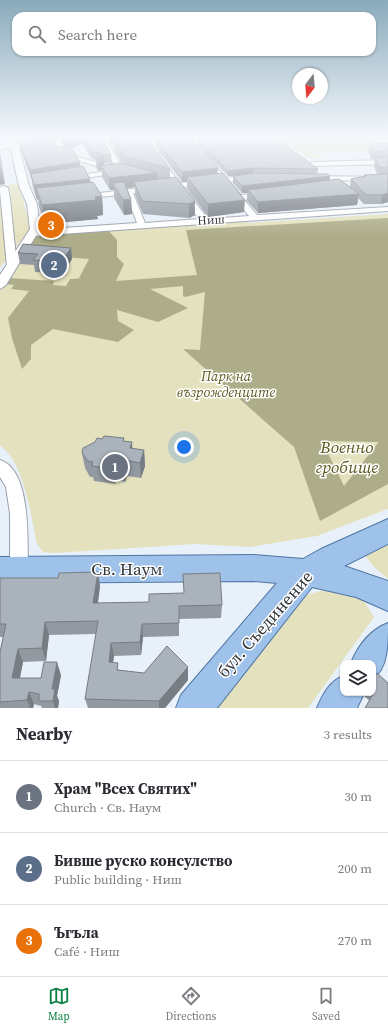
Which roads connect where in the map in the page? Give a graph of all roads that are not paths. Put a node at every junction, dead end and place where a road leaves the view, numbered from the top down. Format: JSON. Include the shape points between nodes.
{"nodes":[{"id":1,"x":23,"y":170,"type":"edge"},
{"id":2,"x":117,"y":170,"type":"edge"},
{"id":3,"x":166,"y":170,"type":"edge"},
{"id":4,"x":216,"y":170,"type":"edge"},
{"id":5,"x":320,"y":170,"type":"edge"},
{"id":6,"x":124,"y":172,"type":"joint"},
{"id":7,"x":260,"y":177,"type":"edge"},
{"id":8,"x":307,"y":178,"type":"edge"},
{"id":9,"x":330,"y":178,"type":"junction"},
{"id":10,"x":386,"y":179,"type":"edge"},
{"id":11,"x":63,"y":180,"type":"edge"},
{"id":12,"x":225,"y":180,"type":"junction"},
{"id":13,"x":159,"y":181,"type":"edge"},
{"id":14,"x":176,"y":185,"type":"junction"},
{"id":15,"x":0,"y":189,"type":"edge"},
{"id":16,"x":128,"y":192,"type":"junction"},
{"id":17,"x":273,"y":194,"type":"edge"},
{"id":18,"x":75,"y":198,"type":"edge"},
{"id":19,"x":239,"y":198,"type":"junction"},
{"id":20,"x":388,"y":209,"type":"edge"},
{"id":21,"x":255,"y":218,"type":"junction"},
{"id":22,"x":205,"y":221,"type":"junction"},
{"id":23,"x":142,"y":225,"type":"junction"},
{"id":24,"x":33,"y":233,"type":"junction"},
{"id":25,"x":12,"y":267,"type":"junction"},
{"id":26,"x":0,"y":285,"type":"edge"},
{"id":27,"x":0,"y":466,"type":"edge"},
{"id":28,"x":388,"y":531,"type":"edge"},
{"id":29,"x":9,"y":570,"type":"edge"},
{"id":30,"x":305,"y":574,"type":"junction"},
{"id":31,"x":388,"y":596,"type":"edge"},
{"id":32,"x":388,"y":638,"type":"edge"},
{"id":33,"x":370,"y":660,"type":"edge"},
{"id":34,"x":344,"y":696,"type":"edge"},
{"id":35,"x":194,"y":708,"type":"edge"},
{"id":36,"x":335,"y":708,"type":"edge"}],
"edges":[{"from":1,"to":24,"type":"street","via":[[35,204]]},
{"from":2,"to":6,"type":"street"},
{"from":3,"to":14,"type":"street"},
{"from":4,"to":12,"type":"street"},
{"from":5,"to":9,"type":"street"},
{"from":6,"to":11,"type":"street"},
{"from":7,"to":12,"type":"street"},
{"from":8,"to":9,"type":"street"},
{"from":9,"to":10,"type":"street"},
{"from":9,"to":10,"type":"street","via":[[337,186]]},
{"from":12,"to":14,"type":"street"},
{"from":12,"to":19,"type":"street"},
{"from":13,"to":14,"type":"street"},
{"from":14,"to":16,"type":"street"},
{"from":14,"to":22,"type":"street"},
{"from":15,"to":25,"type":"street","via":[[4,188],[6,199]]},
{"from":16,"to":18,"type":"street"},
{"from":16,"to":23,"type":"street"},
{"from":17,"to":19,"type":"street"},
{"from":19,"to":21,"type":"street"},
{"from":20,"to":21,"type":"street","name":"Ниш"},
{"from":21,"to":22,"type":"street","name":"Ниш"},
{"from":22,"to":23,"type":"street","name":"Ниш"},
{"from":23,"to":24,"type":"street","name":"Ниш"},
{"from":24,"to":25,"type":"street"},
{"from":25,"to":26,"type":"street"},
{"from":27,"to":29,"type":"street","via":[[8,473],[18,502]]},
{"from":28,"to":30,"type":"main road","name":"бул. Съединение","via":[[330,558]]},
{"from":29,"to":30,"type":"main road","name":"Св. Наум","via":[[254,568]]},
{"from":30,"to":31,"type":"main road","name":"Св. Наум","via":[[349,581]]},
{"from":30,"to":35,"type":"main road","name":"бул. Съединение"},
{"from":32,"to":33,"type":"main road"},
{"from":34,"to":36,"type":"main road"}]}
